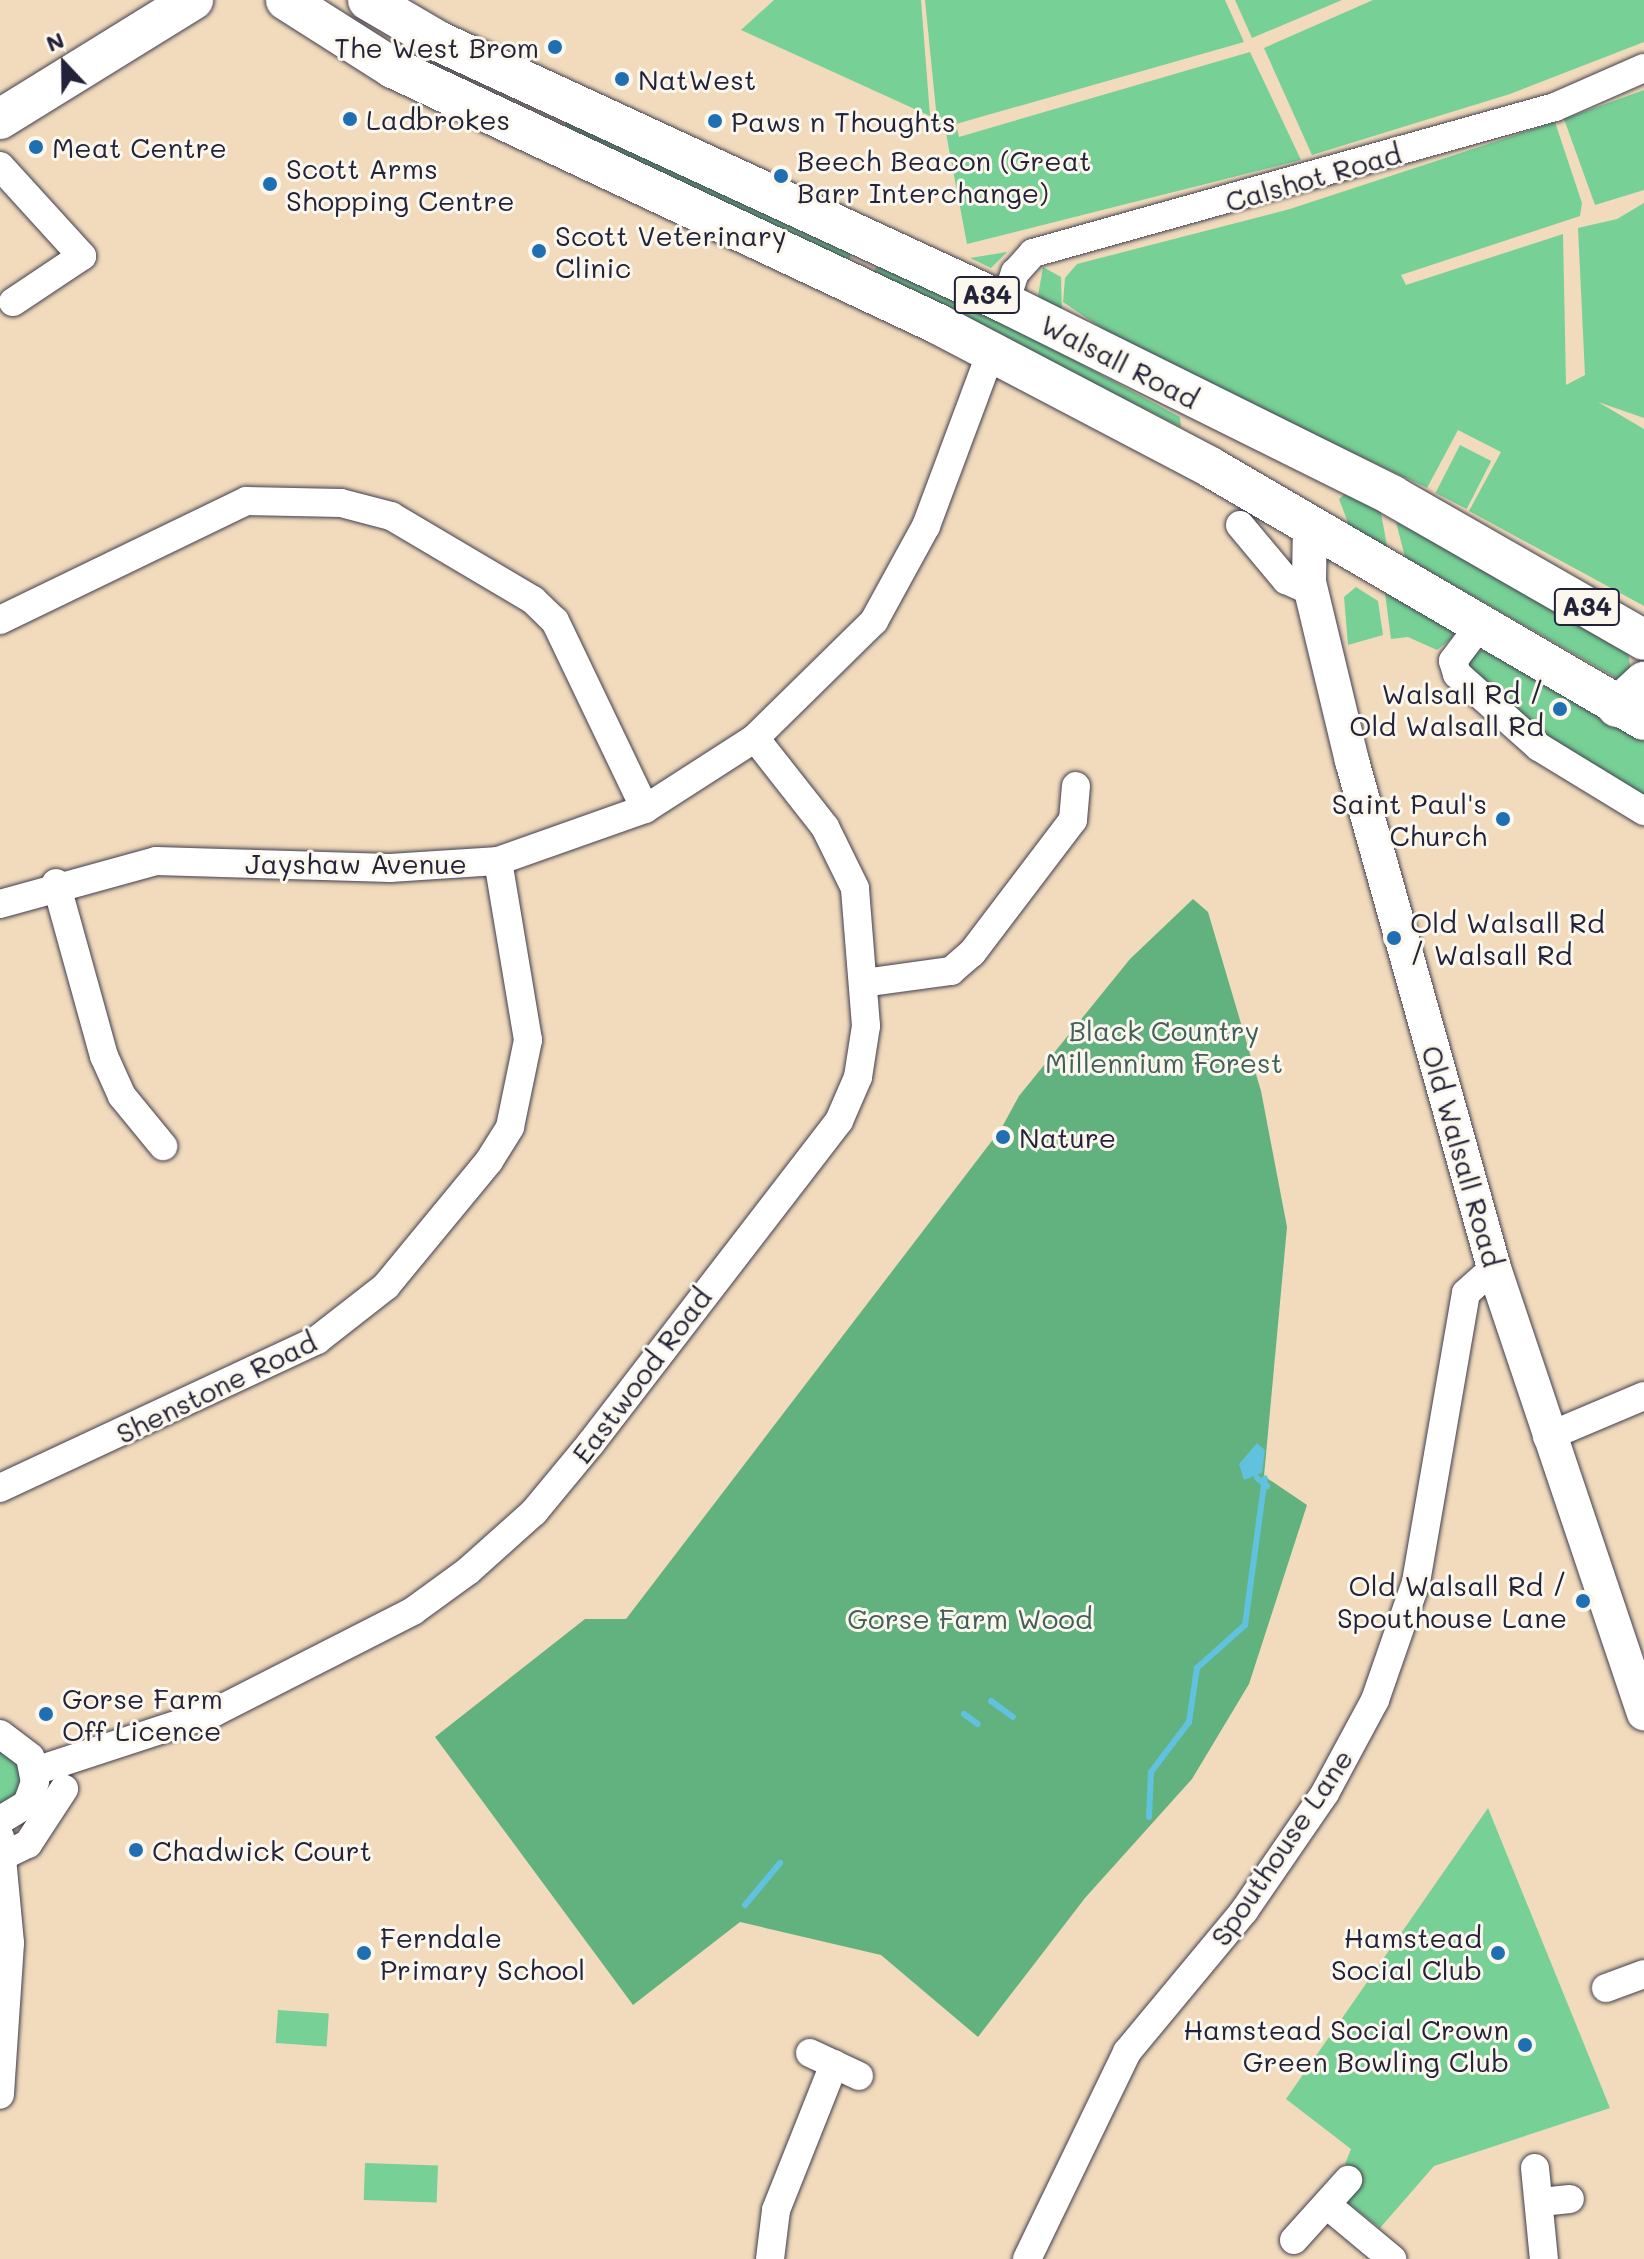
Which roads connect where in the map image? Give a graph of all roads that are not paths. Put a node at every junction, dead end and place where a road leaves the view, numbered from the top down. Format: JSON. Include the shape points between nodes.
{"nodes":[{"id":1,"x":145,"y":0,"type":"edge"},
{"id":2,"x":193,"y":0,"type":"edge"},
{"id":3,"x":286,"y":0,"type":"edge"},
{"id":4,"x":327,"y":0,"type":"edge"},
{"id":5,"x":368,"y":0,"type":"edge"},
{"id":6,"x":1644,"y":68,"type":"edge"},
{"id":7,"x":0,"y":87,"type":"edge"},
{"id":8,"x":562,"y":98,"type":"junction"},
{"id":9,"x":466,"y":105,"type":"junction"},
{"id":10,"x":0,"y":119,"type":"edge"},
{"id":11,"x":556,"y":145,"type":"junction"},
{"id":12,"x":0,"y":166,"type":"edge"},
{"id":13,"x":870,"y":239,"type":"junction"},
{"id":14,"x":849,"y":286,"type":"junction"},
{"id":15,"x":13,"y":302,"type":"dead end"},
{"id":16,"x":1005,"y":303,"type":"junction"},
{"id":17,"x":991,"y":352,"type":"junction"},
{"id":18,"x":1103,"y":354,"type":"junction"},
{"id":19,"x":1252,"y":528,"type":"dead end"},
{"id":20,"x":1323,"y":530,"type":"junction"},
{"id":21,"x":1311,"y":591,"type":"junction"},
{"id":22,"x":0,"y":620,"type":"edge"},
{"id":23,"x":1480,"y":625,"type":"junction"},
{"id":24,"x":1644,"y":640,"type":"edge"},
{"id":25,"x":1635,"y":703,"type":"edge"},
{"id":26,"x":755,"y":738,"type":"junction"},
{"id":27,"x":1076,"y":786,"type":"dead end"},
{"id":28,"x":645,"y":809,"type":"junction"},
{"id":29,"x":1644,"y":811,"type":"edge"},
{"id":30,"x":498,"y":861,"type":"junction"},
{"id":31,"x":56,"y":883,"type":"junction"},
{"id":32,"x":0,"y":904,"type":"edge"},
{"id":33,"x":863,"y":983,"type":"junction"},
{"id":34,"x":163,"y":1146,"type":"dead end"},
{"id":35,"x":1494,"y":1268,"type":"junction"},
{"id":36,"x":1644,"y":1396,"type":"edge"},
{"id":37,"x":1547,"y":1437,"type":"junction"},
{"id":38,"x":0,"y":1488,"type":"edge"},
{"id":39,"x":1644,"y":1713,"type":"edge"},
{"id":40,"x":0,"y":1734,"type":"edge"},
{"id":41,"x":35,"y":1771,"type":"junction"},
{"id":42,"x":64,"y":1789,"type":"dead end"},
{"id":43,"x":0,"y":1820,"type":"edge"},
{"id":44,"x":2,"y":1847,"type":"edge"},
{"id":45,"x":1644,"y":1974,"type":"edge"},
{"id":46,"x":1606,"y":1988,"type":"dead end"},
{"id":47,"x":835,"y":2064,"type":"dead end"},
{"id":48,"x":0,"y":2077,"type":"edge"},
{"id":49,"x":1535,"y":2168,"type":"dead end"},
{"id":50,"x":1348,"y":2180,"type":"dead end"},
{"id":51,"x":1570,"y":2199,"type":"dead end"},
{"id":52,"x":1541,"y":2202,"type":"junction"},
{"id":53,"x":1327,"y":2205,"type":"junction"},
{"id":54,"x":1294,"y":2240,"type":"dead end"},
{"id":55,"x":770,"y":2259,"type":"edge"},
{"id":56,"x":1027,"y":2259,"type":"edge"},
{"id":57,"x":1392,"y":2259,"type":"edge"},
{"id":58,"x":1544,"y":2259,"type":"edge"}],
"edges":[{"from":1,"to":7,"type":"highway"},
{"from":2,"to":10,"type":"highway"},
{"from":3,"to":9,"type":"highway","name":"Walsall Road","number":"A34"},
{"from":4,"to":9,"type":"highway","name":"Walsall Road","number":"A34"},
{"from":5,"to":8,"type":"highway","name":"Walsall Road","number":"A34"},
{"from":6,"to":16,"type":"street","name":"Calshot Road","via":[[1555,107],[1033,253],[1015,273]]},
{"from":8,"to":11,"type":"highway","via":[[543,115]]},
{"from":8,"to":13,"type":"highway","name":"Walsall Road","number":"A34"},
{"from":9,"to":11,"type":"highway","name":"Walsall Road","number":"A34"},
{"from":11,"to":14,"type":"highway","name":"Walsall Road","number":"A34"},
{"from":12,"to":15,"type":"street","via":[[82,256]]},
{"from":13,"to":14,"type":"highway"},
{"from":13,"to":16,"type":"highway","name":"Walsall Road","number":"A34"},
{"from":14,"to":17,"type":"highway","name":"Walsall Road","number":"A34"},
{"from":16,"to":18,"type":"highway","name":"Walsall Road","number":"A34"},
{"from":17,"to":20,"type":"highway","name":"Walsall Road","number":"A34"},
{"from":17,"to":26,"type":"street","name":"Jayshaw Avenue","via":[[926,526],[874,621]]},
{"from":18,"to":20,"type":"highway","via":[[1314,487]]},
{"from":18,"to":24,"type":"highway","name":"Walsall Road","number":"A34","via":[[1393,496]]},
{"from":19,"to":21,"type":"street","via":[[1286,580]]},
{"from":20,"to":21,"type":"main road"},
{"from":20,"to":23,"type":"highway","name":"Walsall Road","number":"A34"},
{"from":21,"to":35,"type":"main road","name":"Old Walsall Road"},
{"from":22,"to":28,"type":"street","via":[[246,501],[341,503],[391,516],[533,600],[555,621]]},
{"from":23,"to":25,"type":"highway","name":"Walsall Road","number":"A34"},
{"from":23,"to":29,"type":"street","via":[[1453,661],[1457,674],[1539,747]]},
{"from":26,"to":28,"type":"street","name":"Jayshaw Avenue"},
{"from":26,"to":33,"type":"street","name":"Eastwood Road","via":[[825,827],[855,888]]},
{"from":27,"to":33,"type":"street","via":[[1073,820],[972,953],[951,971]]},
{"from":28,"to":30,"type":"street","name":"Jayshaw Avenue"},
{"from":30,"to":31,"type":"street","name":"Jayshaw Avenue","via":[[390,868],[156,861]]},
{"from":30,"to":38,"type":"street","name":"Shenstone Road","via":[[528,1040],[510,1127],[489,1161],[386,1286],[317,1340]]},
{"from":31,"to":32,"type":"street","name":"Jayshaw Avenue"},
{"from":31,"to":34,"type":"street","via":[[104,1056],[122,1096]]},
{"from":33,"to":41,"type":"street","name":"Eastwood Road","via":[[858,1077],[839,1121],[534,1512],[413,1611],[284,1678],[156,1735]]},
{"from":35,"to":37,"type":"main road","name":"Old Walsall Road"},
{"from":35,"to":56,"type":"street","name":"Spouthouse Lane","via":[[1466,1293],[1416,1582],[1375,1700],[1325,1793],[1244,1911],[1127,2052]]},
{"from":36,"to":37,"type":"street"},
{"from":37,"to":39,"type":"main road","name":"Old Walsall Road"},
{"from":40,"to":41,"type":"street","via":[[21,1745]]},
{"from":41,"to":43,"type":"street","via":[[27,1804]]},
{"from":42,"to":44,"type":"street","via":[[28,1844]]},
{"from":44,"to":48,"type":"street","via":[[10,1943]]},
{"from":45,"to":46,"type":"street"},
{"from":47,"to":55,"type":"street","via":[[776,2210]]},
{"from":49,"to":52,"type":"street"},
{"from":50,"to":53,"type":"street"},
{"from":51,"to":52,"type":"street"},
{"from":52,"to":58,"type":"street"},
{"from":53,"to":54,"type":"street"},
{"from":53,"to":57,"type":"street"}]}
